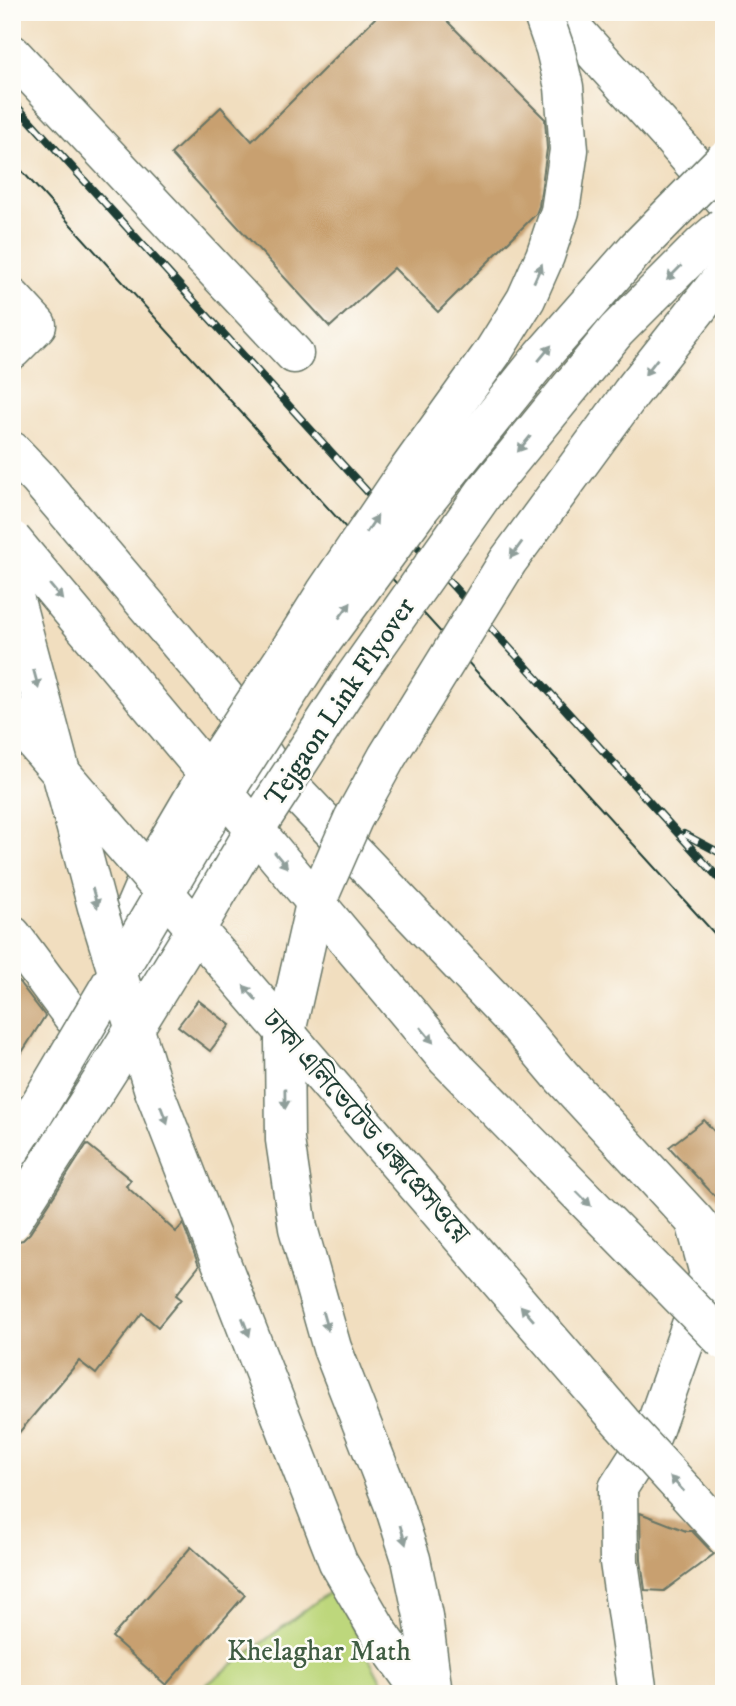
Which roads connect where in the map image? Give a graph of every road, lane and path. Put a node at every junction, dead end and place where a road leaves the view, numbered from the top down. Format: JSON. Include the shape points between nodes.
{"nodes":[{"id":1,"x":542,"y":12,"type":"edge"},
{"id":2,"x":558,"y":12,"type":"edge"},
{"id":3,"x":12,"y":54,"type":"edge"},
{"id":4,"x":724,"y":160,"type":"edge"},
{"id":5,"x":724,"y":199,"type":"edge"},
{"id":6,"x":724,"y":226,"type":"edge"},
{"id":7,"x":724,"y":275,"type":"edge"},
{"id":8,"x":12,"y":298,"type":"edge"},
{"id":9,"x":12,"y":350,"type":"edge"},
{"id":10,"x":294,"y":354,"type":"dead end"},
{"id":11,"x":12,"y":452,"type":"edge"},
{"id":12,"x":12,"y":540,"type":"edge"},
{"id":13,"x":12,"y":589,"type":"edge"},
{"id":14,"x":12,"y":716,"type":"edge"},
{"id":15,"x":270,"y":765,"type":"junction"},
{"id":16,"x":12,"y":934,"type":"edge"},
{"id":17,"x":85,"y":1011,"type":"junction"},
{"id":18,"x":12,"y":1147,"type":"edge"},
{"id":19,"x":12,"y":1180,"type":"edge"},
{"id":20,"x":12,"y":1221,"type":"edge"},
{"id":21,"x":695,"y":1222,"type":"junction"},
{"id":22,"x":724,"y":1255,"type":"edge"},
{"id":23,"x":724,"y":1340,"type":"edge"},
{"id":24,"x":724,"y":1534,"type":"edge"},
{"id":25,"x":423,"y":1694,"type":"edge"},
{"id":26,"x":433,"y":1694,"type":"edge"},
{"id":27,"x":638,"y":1694,"type":"edge"}],
"edges":[{"from":17,"to":1,"type":"main road","one_way":true,"bridge":true,"via":[[151,870],[205,778],[332,582],[526,299],[560,211],[569,149],[564,87]]},
{"from":2,"to":5,"type":"main road"},
{"from":3,"to":10,"type":"main road"},
{"from":17,"to":4,"type":"main road","name":"Tejgaon Link Flyover","one_way":true,"bridge":true,"via":[[318,647],[414,518],[543,355],[637,248]]},
{"from":6,"to":20,"type":"main road","name":"Tejgaon Link Flyover","one_way":true,"bridge":true,"via":[[616,331],[484,493],[353,679],[256,828]]},
{"from":7,"to":26,"type":"main road","one_way":true,"bridge":true,"via":[[508,561],[387,757],[353,819],[314,908],[284,1041],[285,1140],[298,1228],[332,1348],[411,1559]]},
{"from":8,"to":9,"type":"main road","via":[[37,325]]},
{"from":11,"to":15,"type":"main road","via":[[224,695]]},
{"from":12,"to":23,"type":"main road","one_way":true,"bridge":true,"via":[[447,1059]]},
{"from":13,"to":25,"type":"main road","one_way":true,"bridge":true,"via":[[97,907],[153,1088],[338,1562],[380,1634]]},
{"from":24,"to":14,"type":"main road","name":"ঢাকা এলিভেটেড এক্সপ্রেসওয়ে","one_way":true,"bridge":true,"via":[[622,1423]]},
{"from":15,"to":19,"type":"main road"},
{"from":15,"to":21,"type":"main road","via":[[519,1026]]},
{"from":16,"to":17,"type":"main road"},
{"from":17,"to":18,"type":"main road","name":"Tejgaon Link Flyover","bridge":true,"via":[[34,1114]]},
{"from":21,"to":22,"type":"main road"},
{"from":21,"to":27,"type":"main road","via":[[709,1274],[652,1435],[618,1488],[619,1562]]}]}
